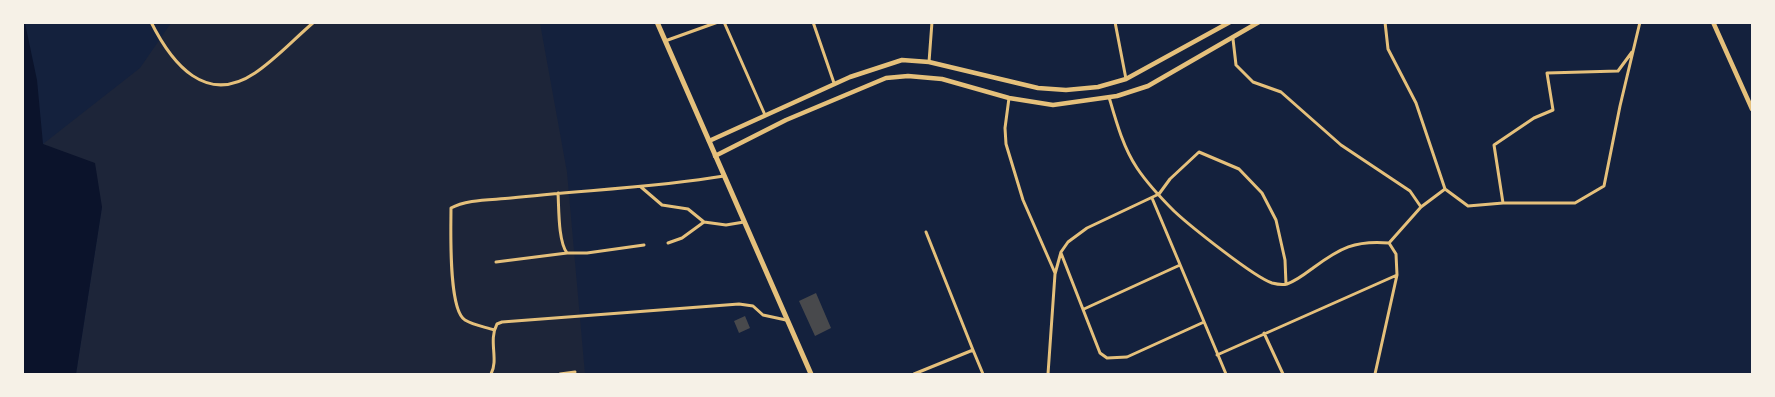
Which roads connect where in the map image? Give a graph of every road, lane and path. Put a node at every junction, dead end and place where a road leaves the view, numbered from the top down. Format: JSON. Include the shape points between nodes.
{"nodes":[{"id":1,"x":152,"y":22,"type":"edge"},
{"id":2,"x":314,"y":22,"type":"edge"},
{"id":3,"x":657,"y":22,"type":"edge"},
{"id":4,"x":718,"y":22,"type":"edge"},
{"id":5,"x":724,"y":22,"type":"edge"},
{"id":6,"x":813,"y":22,"type":"edge"},
{"id":7,"x":932,"y":22,"type":"edge"},
{"id":8,"x":1115,"y":22,"type":"edge"},
{"id":9,"x":1230,"y":22,"type":"edge"},
{"id":10,"x":1259,"y":22,"type":"edge"},
{"id":11,"x":1385,"y":22,"type":"edge"},
{"id":12,"x":1640,"y":22,"type":"edge"},
{"id":13,"x":1713,"y":22,"type":"edge"},
{"id":14,"x":1233,"y":39,"type":"junction"},
{"id":15,"x":665,"y":42,"type":"junction"},
{"id":16,"x":1632,"y":52,"type":"junction"},
{"id":17,"x":928,"y":62,"type":"junction"},
{"id":18,"x":1126,"y":78,"type":"junction"},
{"id":19,"x":834,"y":83,"type":"junction"},
{"id":20,"x":1109,"y":97,"type":"junction"},
{"id":21,"x":1009,"y":98,"type":"junction"},
{"id":22,"x":1752,"y":109,"type":"edge"},
{"id":23,"x":765,"y":114,"type":"junction"},
{"id":24,"x":708,"y":140,"type":"junction"},
{"id":25,"x":715,"y":156,"type":"junction"},
{"id":26,"x":724,"y":176,"type":"junction"},
{"id":27,"x":640,"y":186,"type":"junction"},
{"id":28,"x":1445,"y":189,"type":"junction"},
{"id":29,"x":558,"y":193,"type":"junction"},
{"id":30,"x":1160,"y":194,"type":"junction"},
{"id":31,"x":1152,"y":198,"type":"junction"},
{"id":32,"x":1503,"y":203,"type":"junction"},
{"id":33,"x":1421,"y":207,"type":"junction"},
{"id":34,"x":704,"y":222,"type":"junction"},
{"id":35,"x":744,"y":222,"type":"junction"},
{"id":36,"x":926,"y":232,"type":"dead end"},
{"id":37,"x":1389,"y":242,"type":"junction"},
{"id":38,"x":668,"y":243,"type":"dead end"},
{"id":39,"x":644,"y":245,"type":"dead end"},
{"id":40,"x":1061,"y":252,"type":"junction"},
{"id":41,"x":567,"y":253,"type":"junction"},
{"id":42,"x":496,"y":262,"type":"dead end"},
{"id":43,"x":1180,"y":265,"type":"junction"},
{"id":44,"x":1055,"y":274,"type":"junction"},
{"id":45,"x":1396,"y":275,"type":"junction"},
{"id":46,"x":1286,"y":284,"type":"junction"},
{"id":47,"x":1084,"y":309,"type":"junction"},
{"id":48,"x":786,"y":320,"type":"junction"},
{"id":49,"x":1204,"y":322,"type":"junction"},
{"id":50,"x":494,"y":330,"type":"junction"},
{"id":51,"x":1264,"y":333,"type":"junction"},
{"id":52,"x":973,"y":350,"type":"junction"},
{"id":53,"x":1217,"y":355,"type":"junction"},
{"id":54,"x":575,"y":372,"type":"dead end"},
{"id":55,"x":491,"y":374,"type":"edge"},
{"id":56,"x":560,"y":374,"type":"edge"},
{"id":57,"x":811,"y":374,"type":"edge"},
{"id":58,"x":914,"y":374,"type":"edge"},
{"id":59,"x":983,"y":374,"type":"edge"},
{"id":60,"x":1048,"y":374,"type":"edge"},
{"id":61,"x":1226,"y":374,"type":"edge"},
{"id":62,"x":1283,"y":374,"type":"edge"},
{"id":63,"x":1375,"y":374,"type":"edge"}],
"edges":[{"from":1,"to":2,"type":"street","via":[[162,45],[186,71],[206,85],[228,85],[254,74]]},
{"from":3,"to":15,"type":"highway"},
{"from":4,"to":15,"type":"street"},
{"from":5,"to":23,"type":"street"},
{"from":6,"to":19,"type":"street"},
{"from":7,"to":17,"type":"street"},
{"from":8,"to":18,"type":"street"},
{"from":9,"to":18,"type":"main road"},
{"from":10,"to":14,"type":"main road"},
{"from":11,"to":28,"type":"street","via":[[1388,49],[1416,103]]},
{"from":12,"to":16,"type":"street"},
{"from":13,"to":22,"type":"main road"},
{"from":14,"to":20,"type":"main road","via":[[1148,86]]},
{"from":14,"to":33,"type":"street","via":[[1236,65],[1253,82],[1281,92],[1341,145],[1410,191]]},
{"from":15,"to":24,"type":"highway"},
{"from":16,"to":32,"type":"street","via":[[1604,186],[1575,203]]},
{"from":16,"to":32,"type":"street","via":[[1618,71],[1547,73],[1553,110],[1534,118],[1494,146]]},
{"from":17,"to":18,"type":"main road","via":[[1038,88],[1098,87]]},
{"from":17,"to":19,"type":"main road","via":[[902,60]]},
{"from":19,"to":23,"type":"main road"},
{"from":20,"to":21,"type":"main road","via":[[1053,105]]},
{"from":20,"to":30,"type":"street","via":[[1122,137],[1137,168]]},
{"from":21,"to":25,"type":"main road","via":[[942,79],[886,78],[801,113]]},
{"from":21,"to":44,"type":"street","via":[[1006,144],[1023,200]]},
{"from":23,"to":24,"type":"main road"},
{"from":24,"to":25,"type":"highway"},
{"from":25,"to":26,"type":"highway"},
{"from":26,"to":27,"type":"street","via":[[673,185]]},
{"from":26,"to":35,"type":"highway"},
{"from":27,"to":29,"type":"street"},
{"from":27,"to":34,"type":"street","via":[[662,205],[688,210]]},
{"from":28,"to":32,"type":"street","via":[[1468,206]]},
{"from":28,"to":33,"type":"street"},
{"from":29,"to":41,"type":"street","via":[[561,236]]},
{"from":29,"to":50,"type":"street","via":[[482,201],[451,208],[458,310],[464,320]]},
{"from":30,"to":31,"type":"street"},
{"from":30,"to":46,"type":"street","via":[[1174,211],[1256,275],[1272,283]]},
{"from":30,"to":46,"type":"street","via":[[1170,179],[1199,152],[1239,169],[1262,193],[1276,220],[1285,260]]},
{"from":31,"to":40,"type":"street","via":[[1087,228],[1068,242]]},
{"from":31,"to":43,"type":"street"},
{"from":33,"to":37,"type":"street"},
{"from":34,"to":35,"type":"street","via":[[726,225]]},
{"from":34,"to":38,"type":"street","via":[[682,238]]},
{"from":35,"to":48,"type":"highway"},
{"from":36,"to":52,"type":"street"},
{"from":37,"to":45,"type":"street","via":[[1396,254]]},
{"from":37,"to":46,"type":"street","via":[[1355,244],[1335,251]]},
{"from":39,"to":41,"type":"street"},
{"from":40,"to":44,"type":"street"},
{"from":40,"to":47,"type":"street"},
{"from":41,"to":42,"type":"street"},
{"from":43,"to":47,"type":"street"},
{"from":43,"to":49,"type":"street"},
{"from":44,"to":60,"type":"street"},
{"from":45,"to":51,"type":"street"},
{"from":45,"to":63,"type":"street"},
{"from":47,"to":49,"type":"street","via":[[1100,353],[1107,358],[1127,357]]},
{"from":48,"to":50,"type":"street","via":[[763,315],[753,306],[739,304],[502,322]]},
{"from":48,"to":57,"type":"highway"},
{"from":49,"to":53,"type":"street"},
{"from":50,"to":55,"type":"street","via":[[494,368]]},
{"from":51,"to":53,"type":"street"},
{"from":51,"to":62,"type":"street"},
{"from":52,"to":58,"type":"street"},
{"from":52,"to":59,"type":"street"},
{"from":53,"to":61,"type":"street"},
{"from":54,"to":56,"type":"street"}]}
